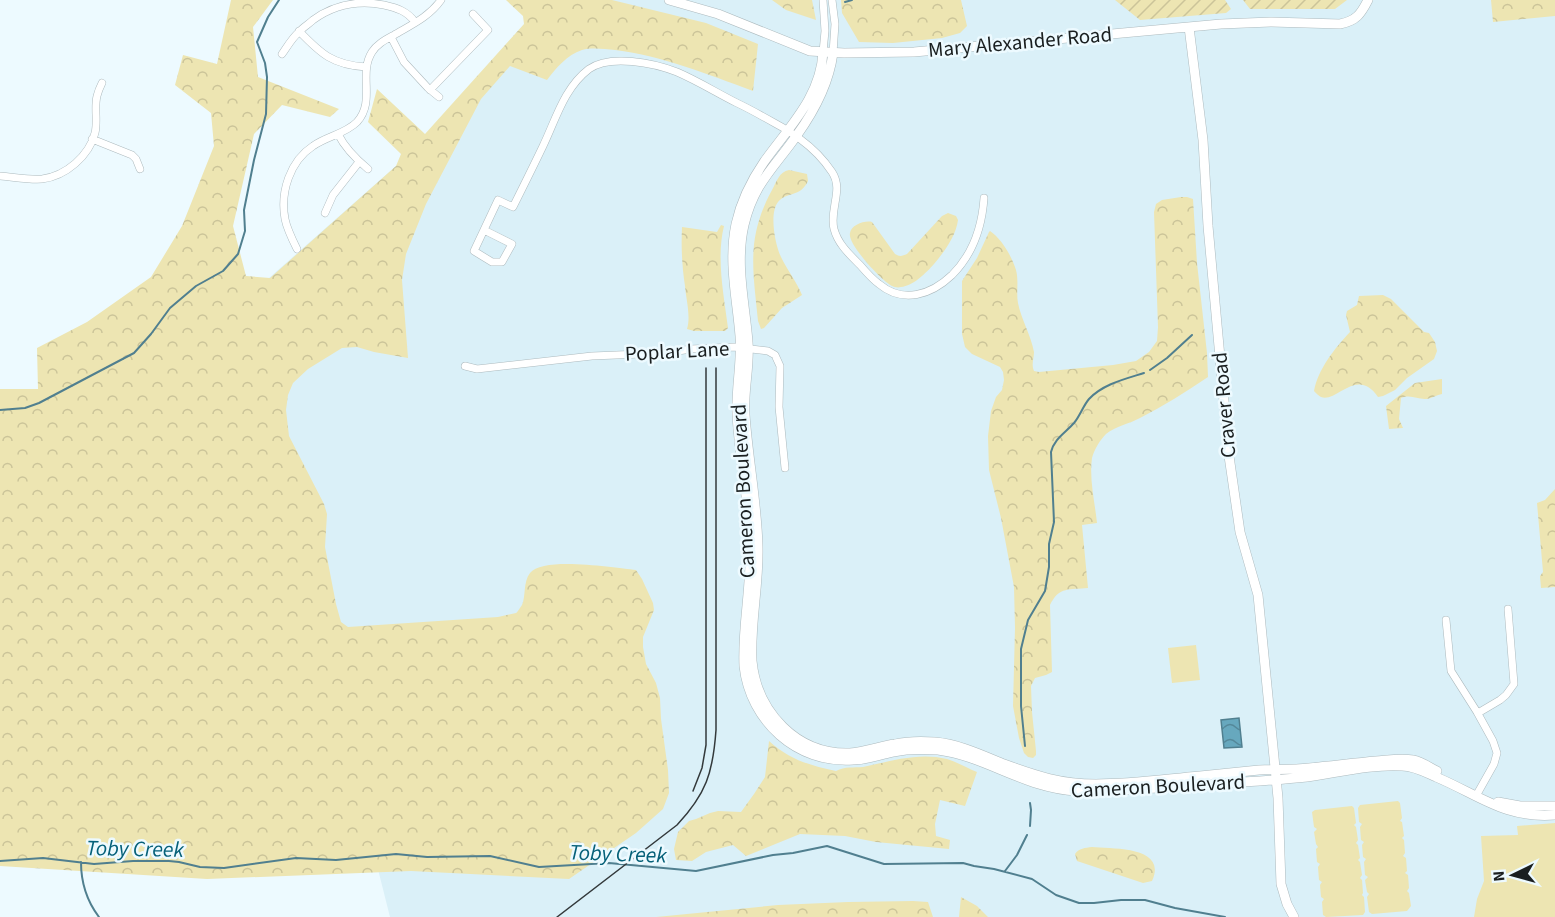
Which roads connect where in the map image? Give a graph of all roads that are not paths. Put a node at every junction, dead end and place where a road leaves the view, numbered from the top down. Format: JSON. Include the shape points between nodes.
{"nodes":[{"id":1,"x":441,"y":0,"type":"edge"},
{"id":2,"x":669,"y":0,"type":"edge"},
{"id":3,"x":823,"y":0,"type":"edge"},
{"id":4,"x":832,"y":0,"type":"edge"},
{"id":5,"x":1368,"y":0,"type":"edge"},
{"id":6,"x":473,"y":14,"type":"dead end"},
{"id":7,"x":415,"y":22,"type":"junction"},
{"id":8,"x":1189,"y":27,"type":"junction"},
{"id":9,"x":299,"y":31,"type":"junction"},
{"id":10,"x":391,"y":37,"type":"junction"},
{"id":11,"x":828,"y":52,"type":"junction"},
{"id":12,"x":282,"y":54,"type":"dead end"},
{"id":13,"x":366,"y":67,"type":"junction"},
{"id":14,"x":102,"y":83,"type":"dead end"},
{"id":15,"x":430,"y":90,"type":"junction"},
{"id":16,"x":438,"y":97,"type":"dead end"},
{"id":17,"x":338,"y":134,"type":"junction"},
{"id":18,"x":792,"y":134,"type":"junction"},
{"id":19,"x":93,"y":139,"type":"junction"},
{"id":20,"x":359,"y":162,"type":"junction"},
{"id":21,"x":140,"y":169,"type":"dead end"},
{"id":22,"x":368,"y":169,"type":"dead end"},
{"id":23,"x":0,"y":176,"type":"edge"},
{"id":24,"x":984,"y":198,"type":"dead end"},
{"id":25,"x":325,"y":213,"type":"dead end"},
{"id":26,"x":484,"y":230,"type":"junction"},
{"id":27,"x":297,"y":249,"type":"dead end"},
{"id":28,"x":744,"y":348,"type":"junction"},
{"id":29,"x":465,"y":366,"type":"dead end"},
{"id":30,"x":785,"y":468,"type":"dead end"},
{"id":31,"x":1508,"y":609,"type":"dead end"},
{"id":32,"x":1446,"y":620,"type":"dead end"},
{"id":33,"x":1478,"y":712,"type":"junction"},
{"id":34,"x":1276,"y":775,"type":"junction"},
{"id":35,"x":1477,"y":794,"type":"junction"},
{"id":36,"x":1555,"y":806,"type":"edge"},
{"id":37,"x":1555,"y":814,"type":"edge"},
{"id":38,"x":1294,"y":917,"type":"edge"}],
"edges":[{"from":1,"to":7,"type":"street"},
{"from":2,"to":11,"type":"street","name":"Mary Alexander Road","via":[[718,14],[807,50]]},
{"from":3,"to":11,"type":"street","name":"Cameron Boulevard"},
{"from":4,"to":11,"type":"street","name":"Cameron Boulevard","via":[[835,24]]},
{"from":5,"to":8,"type":"street","name":"Mary Alexander Road","via":[[1360,15],[1346,23]]},
{"from":6,"to":15,"type":"street","via":[[488,30]]},
{"from":7,"to":9,"type":"street","via":[[394,7],[360,3],[333,8]]},
{"from":7,"to":10,"type":"street"},
{"from":8,"to":11,"type":"street","name":"Mary Alexander Road","via":[[914,52]]},
{"from":8,"to":34,"type":"street","name":"Craver Road","via":[[1203,140],[1228,456],[1240,532],[1258,595]]},
{"from":9,"to":12,"type":"street"},
{"from":9,"to":13,"type":"street","via":[[330,58]]},
{"from":10,"to":13,"type":"street","via":[[375,48]]},
{"from":10,"to":15,"type":"street","via":[[404,62]]},
{"from":11,"to":18,"type":"street","name":"Cameron Boulevard","via":[[828,75],[820,97]]},
{"from":13,"to":17,"type":"street","via":[[364,112],[355,124]]},
{"from":14,"to":19,"type":"street"},
{"from":15,"to":16,"type":"street"},
{"from":17,"to":20,"type":"street"},
{"from":17,"to":27,"type":"street","via":[[308,150],[289,175],[284,217]]},
{"from":18,"to":24,"type":"street","via":[[834,176],[837,190],[833,222],[840,244],[878,283],[896,294],[927,293],[955,272],[978,234]]},
{"from":18,"to":26,"type":"street","via":[[676,72],[626,62],[596,65],[567,92],[513,207],[498,200]]},
{"from":18,"to":28,"type":"street","name":"Cameron Boulevard","via":[[760,184],[743,227],[740,268]]},
{"from":19,"to":21,"type":"street","via":[[132,155]]},
{"from":19,"to":23,"type":"street","via":[[77,162],[54,176]]},
{"from":20,"to":22,"type":"street"},
{"from":20,"to":25,"type":"street","via":[[333,195]]},
{"from":26,"to":26,"type":"street","via":[[474,251],[492,262],[502,262],[512,244]]},
{"from":28,"to":29,"type":"street","name":"Poplar Lane","via":[[613,354],[474,369]]},
{"from":28,"to":30,"type":"street","name":"Poplar Lane","via":[[772,353],[779,362]]},
{"from":28,"to":34,"type":"street","name":"Cameron Boulevard","via":[[750,505],[758,537],[754,559],[754,675],[774,719],[791,735],[831,752],[864,752],[902,742],[943,743],[1064,782]]},
{"from":31,"to":33,"type":"street","via":[[1514,684],[1500,700]]},
{"from":32,"to":33,"type":"street","via":[[1451,671]]},
{"from":33,"to":35,"type":"street","via":[[1497,757]]},
{"from":34,"to":35,"type":"street","name":"Cameron Boulevard","via":[[1292,770],[1406,759],[1427,765]]},
{"from":34,"to":38,"type":"street","name":"Craver Road","via":[[1282,891]]},
{"from":35,"to":36,"type":"street","name":"Cameron Boulevard","via":[[1512,805]]},
{"from":35,"to":37,"type":"street","name":"Cameron Boulevard","via":[[1515,813]]}]}
